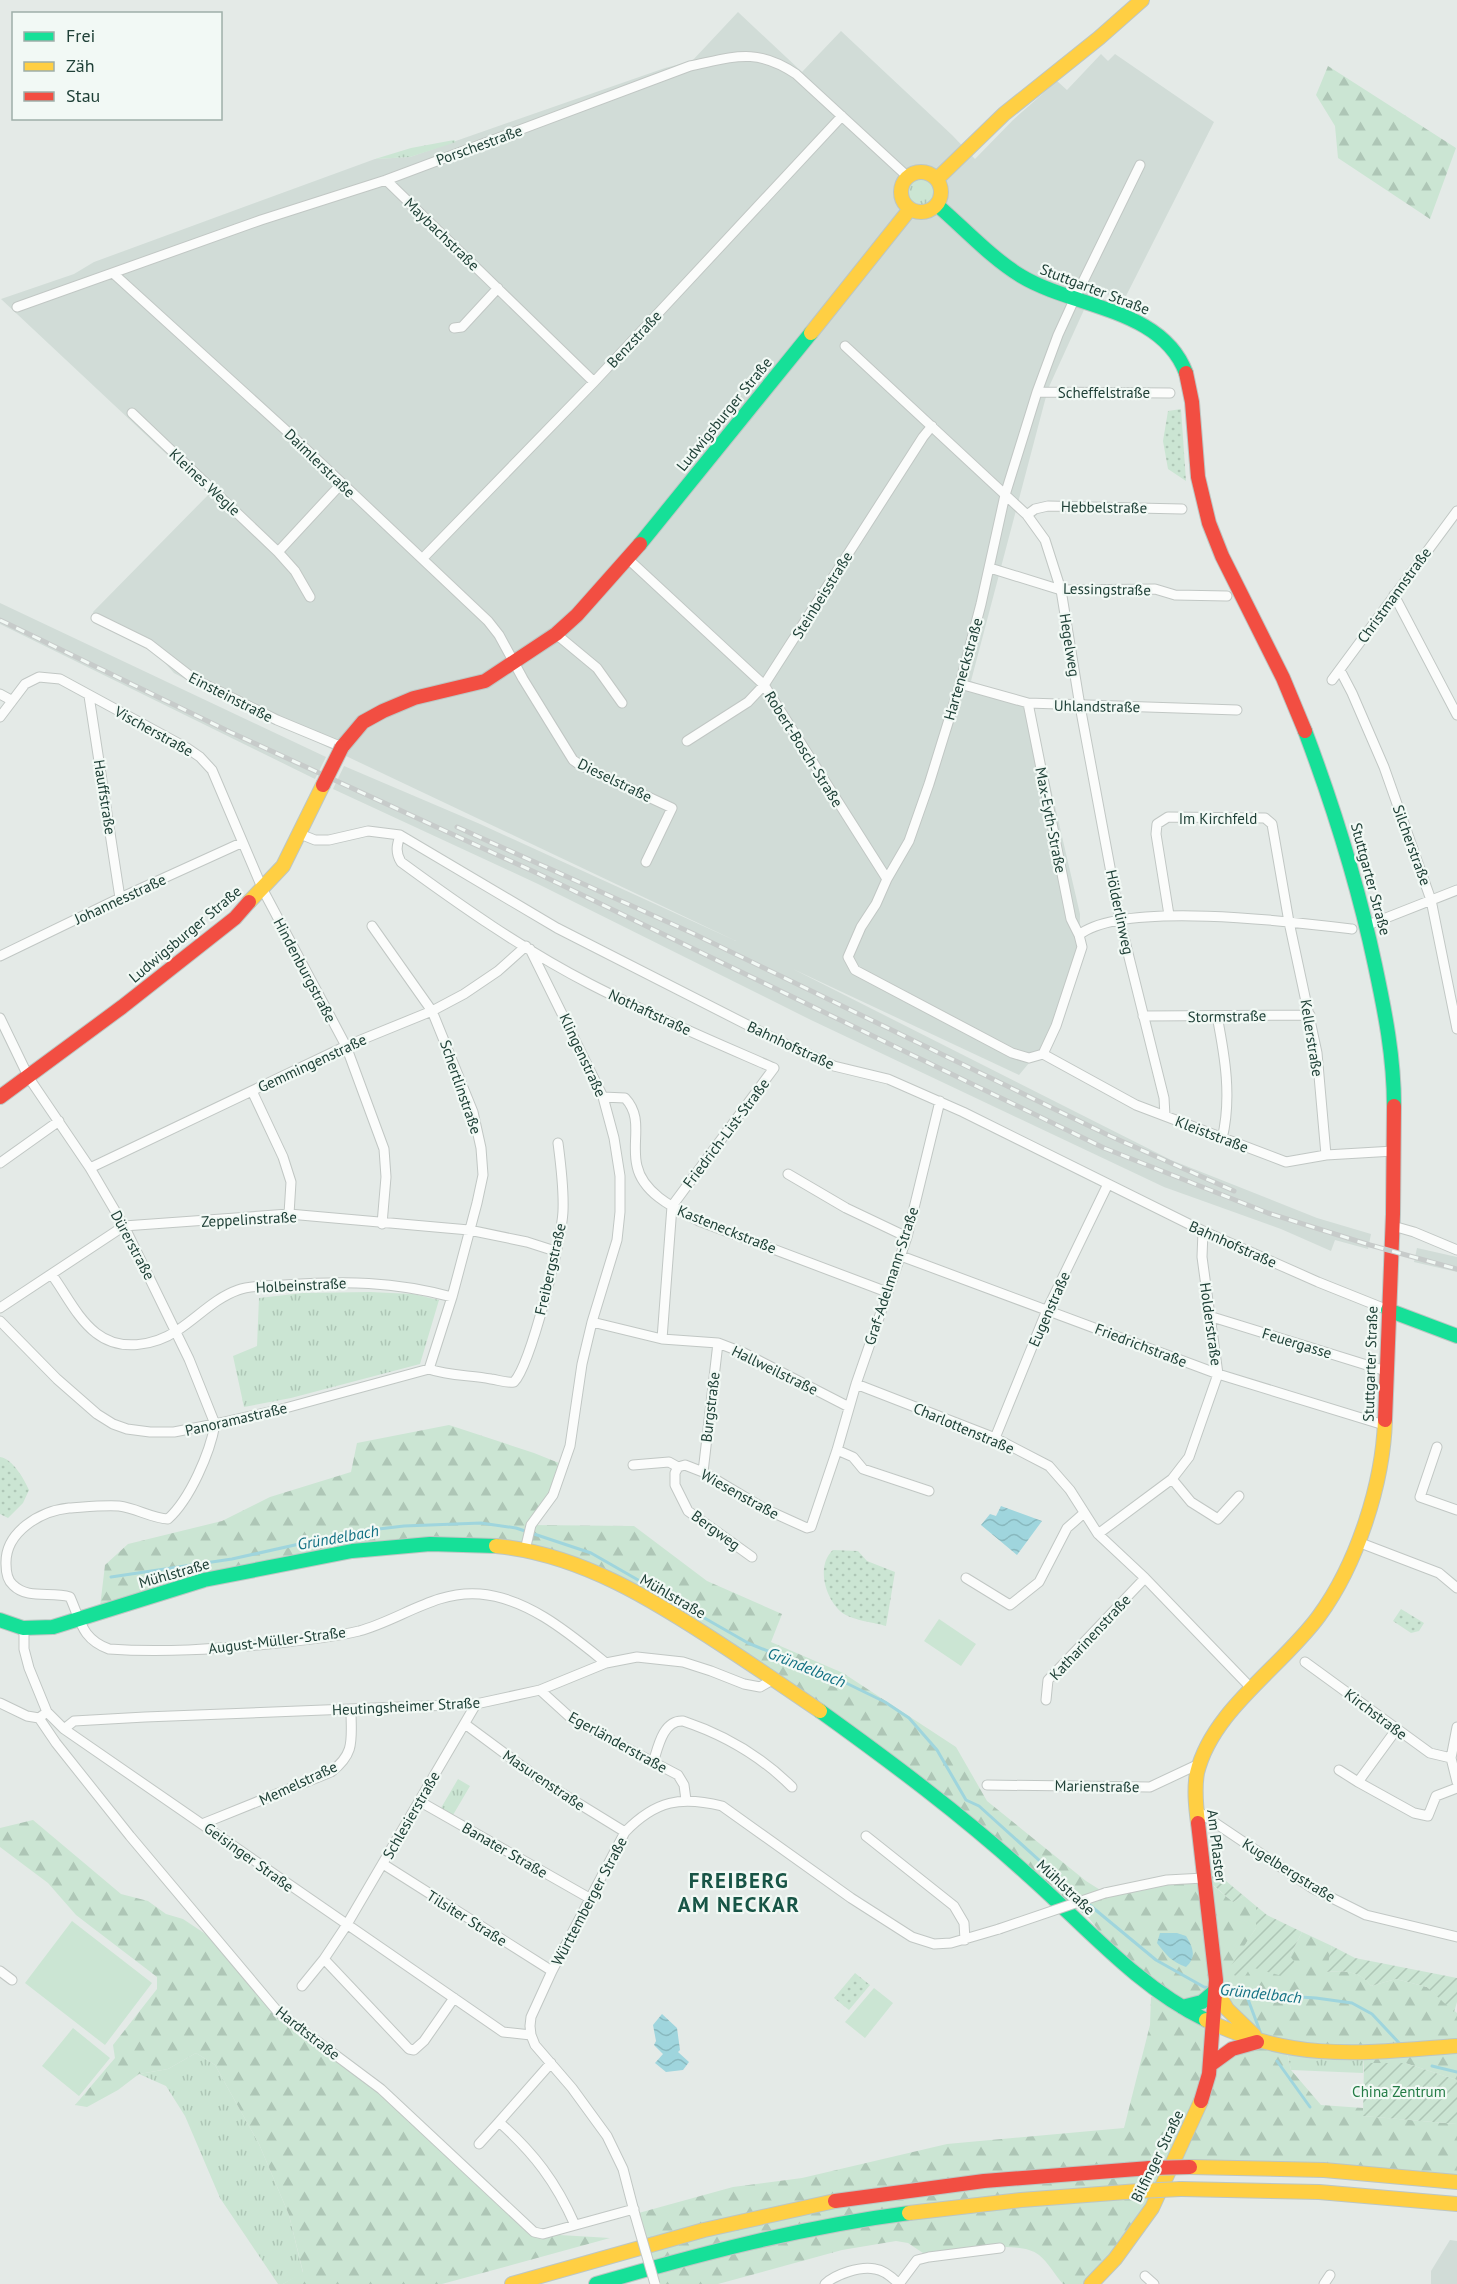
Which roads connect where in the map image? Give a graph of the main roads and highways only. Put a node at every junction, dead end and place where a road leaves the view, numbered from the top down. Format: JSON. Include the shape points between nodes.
{"nodes":[{"id":1,"x":1142,"y":0,"type":"edge"},
{"id":2,"x":937,"y":179,"type":"junction"},
{"id":3,"x":936,"y":205,"type":"junction"},
{"id":4,"x":910,"y":209,"type":"junction"},
{"id":5,"x":0,"y":1097,"type":"edge"},
{"id":6,"x":1389,"y":1310,"type":"junction"},
{"id":7,"x":1457,"y":1336,"type":"edge"},
{"id":8,"x":0,"y":1620,"type":"edge"},
{"id":9,"x":1252,"y":1689,"type":"joint"},
{"id":10,"x":1216,"y":1985,"type":"junction"},
{"id":11,"x":1182,"y":2007,"type":"junction"},
{"id":12,"x":1214,"y":2024,"type":"junction"},
{"id":13,"x":1263,"y":2042,"type":"junction"},
{"id":14,"x":1457,"y":2046,"type":"edge"},
{"id":15,"x":1210,"y":2065,"type":"junction"},
{"id":16,"x":1457,"y":2182,"type":"edge"},
{"id":17,"x":1457,"y":2205,"type":"edge"},
{"id":18,"x":512,"y":2284,"type":"edge"},
{"id":19,"x":596,"y":2284,"type":"edge"},
{"id":20,"x":1091,"y":2284,"type":"edge"}],
"edges":[{"from":1,"to":2,"type":"main road","via":[[1004,114]]},
{"from":2,"to":3,"type":"main road","via":[[941,195]]},
{"from":2,"to":4,"type":"main road","via":[[922,172],[908,177],[901,193]]},
{"from":3,"to":4,"type":"main road","via":[[922,212]]},
{"from":3,"to":6,"type":"main road","name":"Stuttgarter Straße","via":[[1019,275],[1147,326],[1164,340],[1186,372],[1198,473],[1209,523],[1305,729],[1368,925],[1393,1057]]},
{"from":4,"to":5,"type":"main road","name":"Ludwigsburger Straße","bridge":true,"via":[[693,480],[577,615],[556,634],[485,681],[414,698],[363,722],[342,747],[283,866],[263,890],[183,960]]},
{"from":6,"to":7,"type":"main road"},
{"from":6,"to":9,"type":"main road","name":"Stuttgarter Straße","via":[[1383,1449],[1358,1542],[1320,1615]]},
{"from":8,"to":11,"type":"main road","name":"Mühlstraße","via":[[24,1629],[46,1628],[207,1580],[374,1548],[426,1544],[526,1546],[651,1601],[877,1750],[1003,1853],[1133,1973]]},
{"from":9,"to":10,"type":"main road","name":"Am Pflaster","via":[[1227,1718],[1201,1763],[1194,1793]]},
{"from":10,"to":11,"type":"main road","via":[[1202,2002]]},
{"from":10,"to":12,"type":"main road","name":"Am Pflaster"},
{"from":10,"to":13,"type":"main road","via":[[1234,2016]]},
{"from":11,"to":12,"type":"main road","name":"Mühlstraße"},
{"from":12,"to":13,"type":"main road","name":"Mühlstraße"},
{"from":12,"to":15,"type":"main road","name":"Bilfinger Straße"},
{"from":13,"to":14,"type":"main road","via":[[1309,2051]]},
{"from":13,"to":15,"type":"main road","via":[[1229,2049]]},
{"from":15,"to":20,"type":"main road","name":"Bilfinger Straße","via":[[1199,2107],[1152,2208],[1115,2259]]},
{"from":16,"to":18,"type":"main road","bridge":true,"via":[[1244,2167],[1150,2168],[1005,2178],[821,2204],[680,2237]]},
{"from":17,"to":19,"type":"main road","bridge":true,"via":[[1336,2192],[1243,2189],[1007,2200],[780,2236]]}]}
